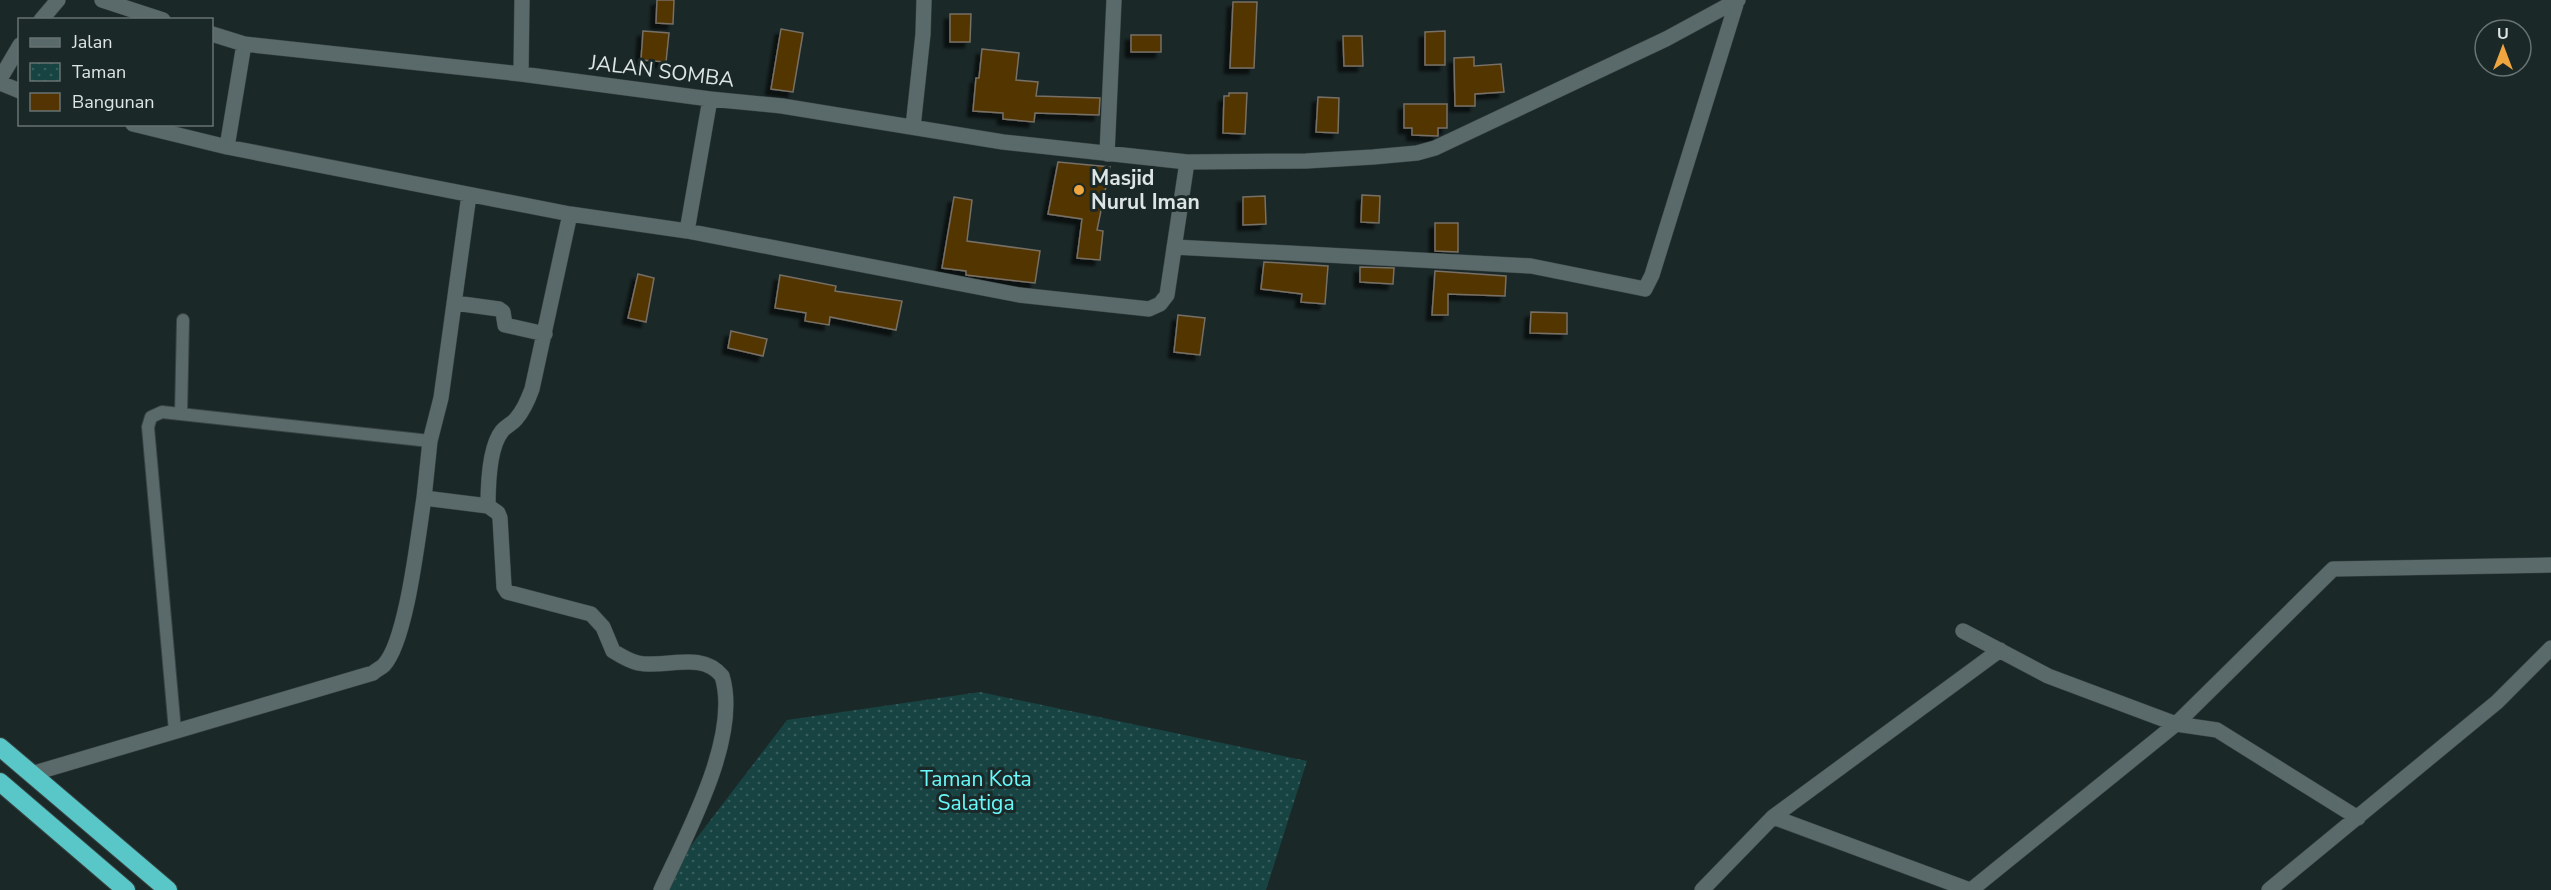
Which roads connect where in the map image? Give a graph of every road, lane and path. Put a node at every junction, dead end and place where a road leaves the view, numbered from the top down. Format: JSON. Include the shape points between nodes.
{"nodes":[{"id":1,"x":58,"y":0,"type":"edge"},
{"id":2,"x":102,"y":0,"type":"edge"},
{"id":3,"x":522,"y":0,"type":"edge"},
{"id":4,"x":924,"y":0,"type":"edge"},
{"id":5,"x":1114,"y":0,"type":"edge"},
{"id":6,"x":1738,"y":0,"type":"edge"},
{"id":7,"x":42,"y":18,"type":"edge"},
{"id":8,"x":157,"y":18,"type":"edge"},
{"id":9,"x":213,"y":34,"type":"edge"},
{"id":10,"x":244,"y":44,"type":"junction"},
{"id":11,"x":18,"y":49,"type":"edge"},
{"id":12,"x":521,"y":74,"type":"junction"},
{"id":13,"x":0,"y":81,"type":"edge"},
{"id":14,"x":18,"y":90,"type":"edge"},
{"id":15,"x":710,"y":99,"type":"junction"},
{"id":16,"x":141,"y":126,"type":"edge"},
{"id":17,"x":913,"y":127,"type":"junction"},
{"id":18,"x":227,"y":147,"type":"junction"},
{"id":19,"x":1107,"y":154,"type":"junction"},
{"id":20,"x":1187,"y":162,"type":"junction"},
{"id":21,"x":469,"y":195,"type":"junction"},
{"id":22,"x":570,"y":214,"type":"junction"},
{"id":23,"x":687,"y":231,"type":"junction"},
{"id":24,"x":1174,"y":247,"type":"junction"},
{"id":25,"x":455,"y":303,"type":"junction"},
{"id":26,"x":183,"y":320,"type":"dead end"},
{"id":27,"x":545,"y":334,"type":"junction"},
{"id":28,"x":181,"y":414,"type":"junction"},
{"id":29,"x":430,"y":441,"type":"junction"},
{"id":30,"x":424,"y":498,"type":"junction"},
{"id":31,"x":488,"y":506,"type":"junction"},
{"id":32,"x":2551,"y":565,"type":"edge"},
{"id":33,"x":1963,"y":631,"type":"dead end"},
{"id":34,"x":2551,"y":648,"type":"edge"},
{"id":35,"x":2000,"y":650,"type":"junction"},
{"id":36,"x":2176,"y":724,"type":"junction"},
{"id":37,"x":175,"y":731,"type":"junction"},
{"id":38,"x":0,"y":747,"type":"edge"},
{"id":39,"x":31,"y":774,"type":"junction"},
{"id":40,"x":0,"y":782,"type":"edge"},
{"id":41,"x":1773,"y":817,"type":"junction"},
{"id":42,"x":2358,"y":818,"type":"junction"},
{"id":43,"x":126,"y":890,"type":"edge"},
{"id":44,"x":168,"y":890,"type":"edge"},
{"id":45,"x":661,"y":890,"type":"edge"},
{"id":46,"x":1701,"y":890,"type":"edge"},
{"id":47,"x":1970,"y":890,"type":"edge"},
{"id":48,"x":2269,"y":890,"type":"edge"}],
"edges":[{"from":1,"to":7,"type":"street"},
{"from":2,"to":8,"type":"street"},
{"from":3,"to":12,"type":"street"},
{"from":4,"to":17,"type":"street"},
{"from":5,"to":19,"type":"street"},
{"from":6,"to":20,"type":"street","name":"JALAN SOMBA","via":[[1666,39],[1426,151],[1306,161]]},
{"from":6,"to":24,"type":"street","via":[[1653,275],[1645,289],[1532,266]]},
{"from":9,"to":10,"type":"street","name":"JALAN SOMBA"},
{"from":10,"to":12,"type":"street","name":"JALAN SOMBA"},
{"from":10,"to":18,"type":"street"},
{"from":11,"to":13,"type":"street"},
{"from":12,"to":15,"type":"street","name":"JALAN SOMBA"},
{"from":13,"to":14,"type":"street"},
{"from":15,"to":17,"type":"street","name":"JALAN SOMBA"},
{"from":15,"to":23,"type":"street"},
{"from":16,"to":18,"type":"street"},
{"from":17,"to":19,"type":"street","name":"JALAN SOMBA"},
{"from":18,"to":21,"type":"street"},
{"from":19,"to":20,"type":"street","name":"JALAN SOMBA"},
{"from":20,"to":24,"type":"street"},
{"from":21,"to":22,"type":"street"},
{"from":21,"to":25,"type":"street"},
{"from":22,"to":23,"type":"street"},
{"from":22,"to":27,"type":"street"},
{"from":23,"to":24,"type":"street","via":[[1019,295],[1149,309],[1167,295]]},
{"from":25,"to":27,"type":"street","via":[[499,309],[505,325]]},
{"from":25,"to":29,"type":"street","via":[[441,398]]},
{"from":26,"to":28,"type":"lane"},
{"from":27,"to":31,"type":"street","via":[[526,404],[496,442]]},
{"from":28,"to":29,"type":"lane"},
{"from":28,"to":37,"type":"lane","via":[[162,412],[151,417],[148,427]]},
{"from":29,"to":30,"type":"street"},
{"from":30,"to":31,"type":"street"},
{"from":30,"to":37,"type":"street","via":[[403,622],[384,665],[373,673]]},
{"from":31,"to":45,"type":"street","via":[[500,518],[507,592],[591,614],[603,627],[613,651],[637,663],[708,664],[722,676],[726,708],[720,748],[704,797]]},
{"from":32,"to":36,"type":"street","via":[[2333,569]]},
{"from":33,"to":35,"type":"street"},
{"from":34,"to":42,"type":"street","via":[[2497,702]]},
{"from":35,"to":36,"type":"street","via":[[2048,676]]},
{"from":35,"to":41,"type":"street"},
{"from":36,"to":42,"type":"street","via":[[2217,730]]},
{"from":36,"to":47,"type":"street"},
{"from":37,"to":39,"type":"street"},
{"from":38,"to":39,"type":"highway"},
{"from":39,"to":44,"type":"highway"},
{"from":40,"to":43,"type":"highway"},
{"from":41,"to":46,"type":"street"},
{"from":41,"to":47,"type":"street"},
{"from":42,"to":48,"type":"street"}]}
